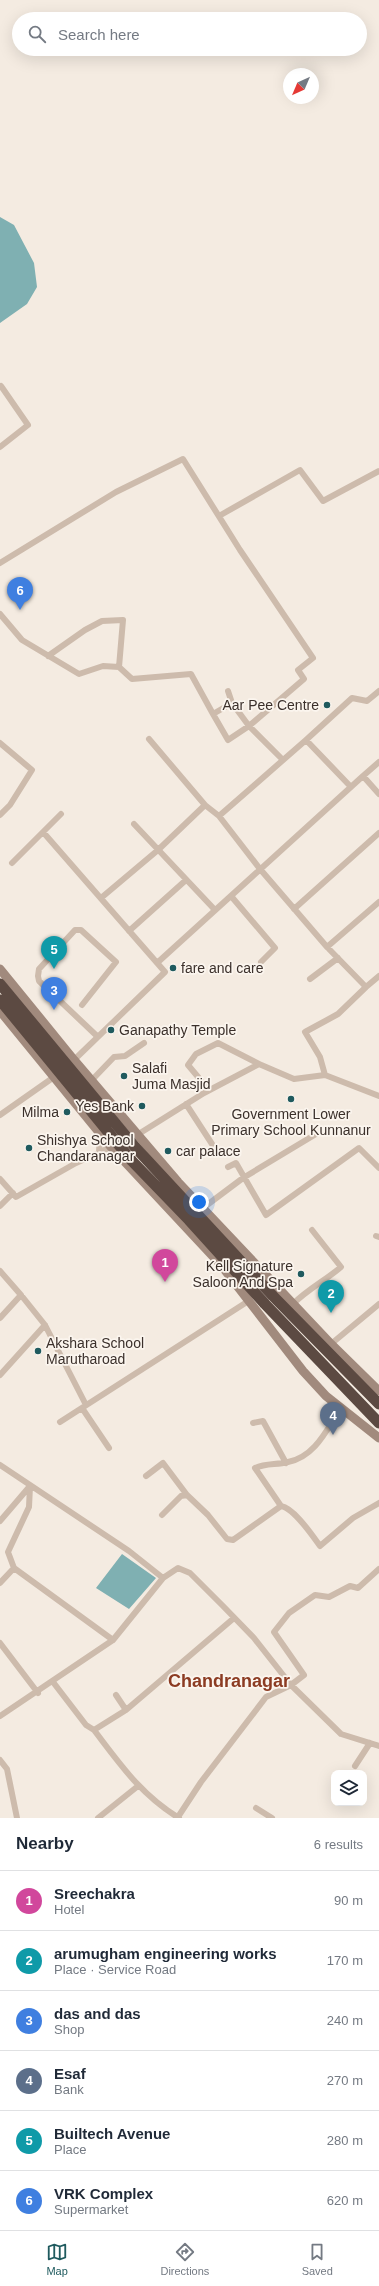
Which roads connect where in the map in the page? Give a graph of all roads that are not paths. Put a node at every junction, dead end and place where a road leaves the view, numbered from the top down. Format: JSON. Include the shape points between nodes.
{"nodes":[{"id":1,"x":0,"y":387,"type":"edge"},
{"id":2,"x":0,"y":394,"type":"edge"},
{"id":3,"x":10,"y":398,"type":"junction"},
{"id":4,"x":0,"y":446,"type":"edge"},
{"id":5,"x":379,"y":471,"type":"edge"},
{"id":6,"x":219,"y":516,"type":"junction"},
{"id":7,"x":0,"y":562,"type":"edge"},
{"id":8,"x":0,"y":614,"type":"edge"},
{"id":9,"x":48,"y":656,"type":"junction"},
{"id":10,"x":120,"y":667,"type":"junction"},
{"id":11,"x":228,"y":691,"type":"dead end"},
{"id":12,"x":379,"y":691,"type":"edge"},
{"id":13,"x":232,"y":703,"type":"junction"},
{"id":14,"x":213,"y":714,"type":"junction"},
{"id":15,"x":249,"y":726,"type":"junction"},
{"id":16,"x":149,"y":740,"type":"dead end"},
{"id":17,"x":306,"y":740,"type":"junction"},
{"id":18,"x":0,"y":743,"type":"edge"},
{"id":19,"x":283,"y":760,"type":"junction"},
{"id":20,"x":379,"y":762,"type":"edge"},
{"id":21,"x":363,"y":776,"type":"junction"},
{"id":22,"x":351,"y":787,"type":"junction"},
{"id":23,"x":379,"y":794,"type":"edge"},
{"id":24,"x":205,"y":805,"type":"junction"},
{"id":25,"x":61,"y":814,"type":"dead end"},
{"id":26,"x":0,"y":815,"type":"edge"},
{"id":27,"x":219,"y":816,"type":"junction"},
{"id":28,"x":134,"y":824,"type":"dead end"},
{"id":29,"x":43,"y":832,"type":"junction"},
{"id":30,"x":379,"y":833,"type":"edge"},
{"id":31,"x":158,"y":850,"type":"junction"},
{"id":32,"x":12,"y":863,"type":"dead end"},
{"id":33,"x":260,"y":869,"type":"junction"},
{"id":34,"x":186,"y":880,"type":"junction"},
{"id":35,"x":231,"y":896,"type":"junction"},
{"id":36,"x":101,"y":898,"type":"junction"},
{"id":37,"x":379,"y":902,"type":"edge"},
{"id":38,"x":294,"y":909,"type":"junction"},
{"id":39,"x":215,"y":910,"type":"junction"},
{"id":40,"x":129,"y":931,"type":"junction"},
{"id":41,"x":327,"y":947,"type":"junction"},
{"id":42,"x":338,"y":958,"type":"junction"},
{"id":43,"x":261,"y":962,"type":"dead end"},
{"id":44,"x":157,"y":963,"type":"junction"},
{"id":45,"x":0,"y":969,"type":"edge"},
{"id":46,"x":379,"y":976,"type":"edge"},
{"id":47,"x":310,"y":979,"type":"dead end"},
{"id":48,"x":0,"y":984,"type":"edge"},
{"id":49,"x":366,"y":987,"type":"junction"},
{"id":50,"x":0,"y":1000,"type":"edge"},
{"id":51,"x":82,"y":1005,"type":"dead end"},
{"id":52,"x":0,"y":1011,"type":"edge"},
{"id":53,"x":98,"y":1037,"type":"junction"},
{"id":54,"x":144,"y":1043,"type":"dead end"},
{"id":55,"x":74,"y":1060,"type":"junction"},
{"id":56,"x":259,"y":1064,"type":"junction"},
{"id":57,"x":325,"y":1075,"type":"junction"},
{"id":58,"x":54,"y":1077,"type":"junction"},
{"id":59,"x":91,"y":1080,"type":"junction"},
{"id":60,"x":209,"y":1090,"type":"junction"},
{"id":61,"x":379,"y":1096,"type":"edge"},
{"id":62,"x":186,"y":1104,"type":"junction"},
{"id":63,"x":0,"y":1115,"type":"edge"},
{"id":64,"x":100,"y":1133,"type":"junction"},
{"id":65,"x":316,"y":1134,"type":"dead end"},
{"id":66,"x":137,"y":1136,"type":"junction"},
{"id":67,"x":212,"y":1144,"type":"dead end"},
{"id":68,"x":111,"y":1147,"type":"junction"},
{"id":69,"x":99,"y":1153,"type":"junction"},
{"id":70,"x":228,"y":1167,"type":"dead end"},
{"id":71,"x":379,"y":1168,"type":"edge"},
{"id":72,"x":244,"y":1178,"type":"junction"},
{"id":73,"x":0,"y":1179,"type":"edge"},
{"id":74,"x":13,"y":1193,"type":"junction"},
{"id":75,"x":0,"y":1206,"type":"edge"},
{"id":76,"x":203,"y":1208,"type":"junction"},
{"id":77,"x":312,"y":1230,"type":"dead end"},
{"id":78,"x":0,"y":1271,"type":"edge"},
{"id":79,"x":21,"y":1295,"type":"junction"},
{"id":80,"x":250,"y":1300,"type":"junction"},
{"id":81,"x":293,"y":1304,"type":"junction"},
{"id":82,"x":379,"y":1304,"type":"edge"},
{"id":83,"x":0,"y":1318,"type":"edge"},
{"id":84,"x":45,"y":1325,"type":"junction"},
{"id":85,"x":331,"y":1344,"type":"junction"},
{"id":86,"x":0,"y":1375,"type":"edge"},
{"id":87,"x":378,"y":1389,"type":"edge"},
{"id":88,"x":379,"y":1404,"type":"edge"},
{"id":89,"x":84,"y":1407,"type":"junction"},
{"id":90,"x":341,"y":1408,"type":"junction"},
{"id":91,"x":60,"y":1422,"type":"dead end"},
{"id":92,"x":253,"y":1423,"type":"dead end"},
{"id":93,"x":379,"y":1423,"type":"edge"},
{"id":94,"x":379,"y":1438,"type":"edge"},
{"id":95,"x":109,"y":1448,"type":"dead end"},
{"id":96,"x":286,"y":1463,"type":"junction"},
{"id":97,"x":0,"y":1465,"type":"edge"},
{"id":98,"x":146,"y":1476,"type":"dead end"},
{"id":99,"x":30,"y":1486,"type":"junction"},
{"id":100,"x":187,"y":1495,"type":"junction"},
{"id":101,"x":379,"y":1503,"type":"edge"},
{"id":102,"x":281,"y":1506,"type":"junction"},
{"id":103,"x":162,"y":1515,"type":"dead end"},
{"id":104,"x":0,"y":1521,"type":"edge"},
{"id":105,"x":14,"y":1568,"type":"junction"},
{"id":106,"x":379,"y":1569,"type":"edge"},
{"id":107,"x":164,"y":1578,"type":"junction"},
{"id":108,"x":0,"y":1583,"type":"edge"},
{"id":109,"x":234,"y":1618,"type":"junction"},
{"id":110,"x":114,"y":1640,"type":"junction"},
{"id":111,"x":0,"y":1643,"type":"edge"},
{"id":112,"x":53,"y":1682,"type":"junction"},
{"id":113,"x":291,"y":1685,"type":"junction"},
{"id":114,"x":38,"y":1692,"type":"junction"},
{"id":115,"x":116,"y":1695,"type":"dead end"},
{"id":116,"x":126,"y":1710,"type":"junction"},
{"id":117,"x":0,"y":1716,"type":"edge"},
{"id":118,"x":94,"y":1730,"type":"junction"},
{"id":119,"x":370,"y":1743,"type":"junction"},
{"id":120,"x":379,"y":1746,"type":"edge"},
{"id":121,"x":0,"y":1760,"type":"edge"},
{"id":122,"x":355,"y":1766,"type":"dead end"},
{"id":123,"x":138,"y":1786,"type":"junction"},
{"id":124,"x":256,"y":1808,"type":"dead end"},
{"id":125,"x":18,"y":1818,"type":"edge"},
{"id":126,"x":98,"y":1818,"type":"edge"},
{"id":127,"x":178,"y":1818,"type":"edge"},
{"id":128,"x":272,"y":1818,"type":"edge"}],
"edges":[{"from":1,"to":3,"type":"street"},
{"from":2,"to":3,"type":"street"},
{"from":3,"to":4,"type":"street","via":[[28,426]]},
{"from":5,"to":6,"type":"street","via":[[323,501],[300,470]]},
{"from":6,"to":7,"type":"street","via":[[183,459],[116,492]]},
{"from":6,"to":15,"type":"street","via":[[313,658],[298,670],[304,679]]},
{"from":8,"to":9,"type":"street","via":[[22,640]]},
{"from":9,"to":10,"type":"street","via":[[80,674],[103,666]]},
{"from":9,"to":10,"type":"street","via":[[102,621],[123,620]]},
{"from":10,"to":14,"type":"street","via":[[132,679],[191,674]]},
{"from":11,"to":13,"type":"street"},
{"from":12,"to":17,"type":"street","via":[[367,701],[352,698]]},
{"from":13,"to":14,"type":"street"},
{"from":13,"to":15,"type":"street"},
{"from":14,"to":15,"type":"street","via":[[228,740]]},
{"from":15,"to":19,"type":"street"},
{"from":16,"to":24,"type":"street"},
{"from":17,"to":19,"type":"street"},
{"from":17,"to":22,"type":"street"},
{"from":18,"to":26,"type":"street","via":[[32,770],[10,805]]},
{"from":19,"to":27,"type":"street"},
{"from":20,"to":21,"type":"street"},
{"from":21,"to":22,"type":"street"},
{"from":21,"to":23,"type":"street"},
{"from":22,"to":33,"type":"street"},
{"from":24,"to":27,"type":"street"},
{"from":24,"to":31,"type":"street"},
{"from":25,"to":29,"type":"street"},
{"from":27,"to":33,"type":"street"},
{"from":28,"to":31,"type":"street"},
{"from":29,"to":32,"type":"street"},
{"from":29,"to":36,"type":"street"},
{"from":30,"to":38,"type":"street"},
{"from":31,"to":34,"type":"street"},
{"from":31,"to":36,"type":"street"},
{"from":33,"to":35,"type":"street"},
{"from":33,"to":38,"type":"street"},
{"from":34,"to":39,"type":"street"},
{"from":34,"to":40,"type":"street"},
{"from":35,"to":39,"type":"street"},
{"from":35,"to":43,"type":"street","via":[[275,948]]},
{"from":36,"to":40,"type":"street"},
{"from":37,"to":41,"type":"street"},
{"from":38,"to":41,"type":"street"},
{"from":39,"to":44,"type":"street"},
{"from":40,"to":44,"type":"street"},
{"from":41,"to":42,"type":"street"},
{"from":42,"to":47,"type":"street"},
{"from":42,"to":49,"type":"street"},
{"from":44,"to":53,"type":"street","via":[[165,972]]},
{"from":45,"to":55,"type":"street"},
{"from":46,"to":49,"type":"street"},
{"from":48,"to":88,"type":"highway","via":[[140,1153],[273,1296]]},
{"from":49,"to":57,"type":"street","via":[[338,1014],[305,1032],[320,1057]]},
{"from":50,"to":93,"type":"highway","via":[[132,1161],[232,1264],[265,1304]]},
{"from":51,"to":53,"type":"street","via":[[116,962],[81,930],[75,930],[39,969],[39,981]]},
{"from":52,"to":58,"type":"street"},
{"from":53,"to":55,"type":"street"},
{"from":54,"to":59,"type":"street","via":[[125,1056],[114,1057]]},
{"from":55,"to":59,"type":"street"},
{"from":56,"to":57,"type":"street","via":[[294,1079]]},
{"from":56,"to":60,"type":"street"},
{"from":56,"to":60,"type":"street","via":[[218,1043],[196,1054],[188,1065]]},
{"from":57,"to":61,"type":"street"},
{"from":58,"to":63,"type":"street"},
{"from":58,"to":64,"type":"street"},
{"from":59,"to":66,"type":"street"},
{"from":60,"to":62,"type":"street"},
{"from":62,"to":66,"type":"street"},
{"from":62,"to":67,"type":"street"},
{"from":64,"to":68,"type":"street"},
{"from":64,"to":69,"type":"street"},
{"from":65,"to":72,"type":"street"},
{"from":66,"to":76,"type":"street"},
{"from":68,"to":69,"type":"street"},
{"from":68,"to":80,"type":"street","via":[[221,1265]]},
{"from":69,"to":74,"type":"street","via":[[16,1197]]},
{"from":70,"to":72,"type":"street","via":[[236,1163]]},
{"from":71,"to":72,"type":"street","via":[[359,1148],[266,1215]]},
{"from":72,"to":76,"type":"street"},
{"from":73,"to":74,"type":"street"},
{"from":74,"to":75,"type":"street"},
{"from":76,"to":81,"type":"street"},
{"from":77,"to":81,"type":"street","via":[[341,1267],[323,1282],[305,1292]]},
{"from":78,"to":79,"type":"street"},
{"from":79,"to":83,"type":"street"},
{"from":79,"to":84,"type":"street"},
{"from":80,"to":89,"type":"street"},
{"from":80,"to":90,"type":"street","via":[[303,1371]]},
{"from":81,"to":85,"type":"street"},
{"from":82,"to":85,"type":"street"},
{"from":84,"to":86,"type":"street"},
{"from":84,"to":89,"type":"street"},
{"from":85,"to":87,"type":"street"},
{"from":89,"to":91,"type":"street"},
{"from":89,"to":95,"type":"street"},
{"from":90,"to":94,"type":"street"},
{"from":90,"to":96,"type":"street","via":[[312,1450],[298,1460]]},
{"from":92,"to":96,"type":"street","via":[[263,1421]]},
{"from":96,"to":102,"type":"street","via":[[265,1464],[255,1468]]},
{"from":97,"to":99,"type":"street"},
{"from":98,"to":100,"type":"street","via":[[163,1463]]},
{"from":99,"to":104,"type":"street"},
{"from":99,"to":105,"type":"street","via":[[29,1508],[8,1552]]},
{"from":99,"to":107,"type":"street","via":[[129,1551]]},
{"from":100,"to":102,"type":"street","via":[[228,1539],[233,1540]]},
{"from":100,"to":103,"type":"street","via":[[181,1496]]},
{"from":101,"to":102,"type":"street","via":[[353,1518],[320,1546],[294,1514]]},
{"from":105,"to":108,"type":"street"},
{"from":105,"to":110,"type":"street"},
{"from":106,"to":113,"type":"street","via":[[358,1588],[350,1586],[329,1597],[315,1595],[289,1613],[274,1632],[304,1675]]},
{"from":107,"to":109,"type":"street","via":[[178,1568],[190,1573]]},
{"from":107,"to":110,"type":"street"},
{"from":109,"to":113,"type":"street","via":[[254,1638]]},
{"from":109,"to":116,"type":"street"},
{"from":110,"to":112,"type":"street"},
{"from":111,"to":114,"type":"street"},
{"from":112,"to":114,"type":"street"},
{"from":112,"to":118,"type":"street","via":[[86,1725]]},
{"from":113,"to":119,"type":"street","via":[[341,1734]]},
{"from":113,"to":127,"type":"street","via":[[266,1697],[201,1782]]},
{"from":114,"to":117,"type":"street"},
{"from":115,"to":116,"type":"street"},
{"from":116,"to":118,"type":"street"},
{"from":118,"to":123,"type":"street"},
{"from":119,"to":120,"type":"street"},
{"from":119,"to":122,"type":"street"},
{"from":121,"to":125,"type":"street","via":[[8,1769]]},
{"from":123,"to":126,"type":"street"},
{"from":123,"to":127,"type":"street","via":[[157,1804]]},
{"from":124,"to":128,"type":"street"}]}
